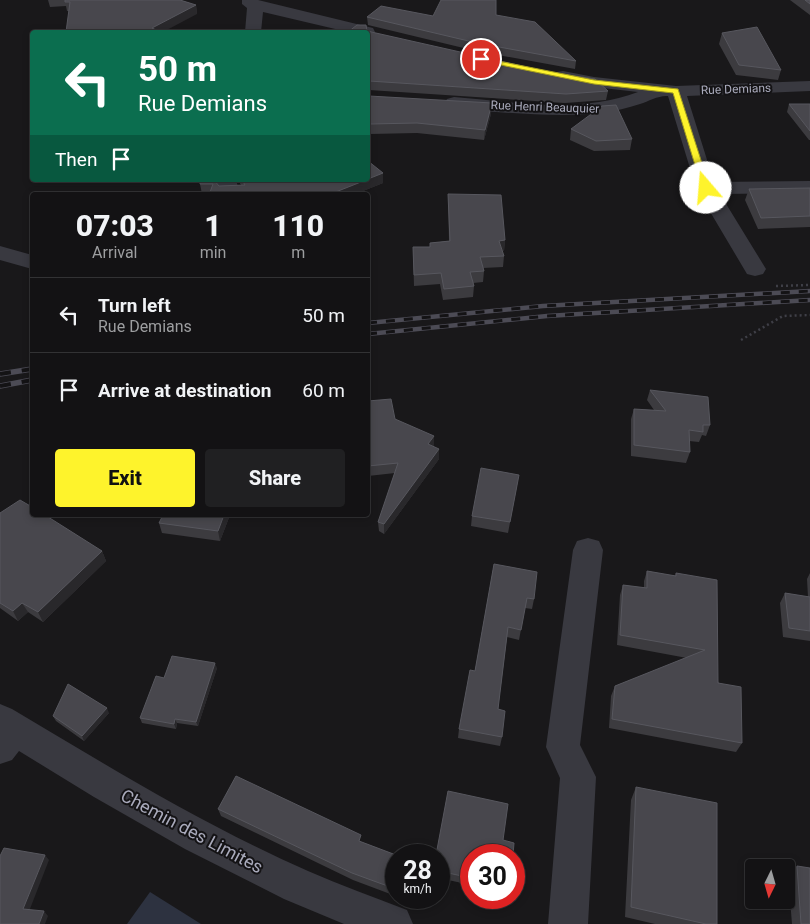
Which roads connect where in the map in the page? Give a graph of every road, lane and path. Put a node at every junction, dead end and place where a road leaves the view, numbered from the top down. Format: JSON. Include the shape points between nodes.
{"nodes":[{"id":1,"x":250,"y":2,"type":"edge"},
{"id":2,"x":253,"y":30,"type":"edge"},
{"id":3,"x":356,"y":30,"type":"edge"},
{"id":4,"x":370,"y":34,"type":"edge"},
{"id":5,"x":386,"y":37,"type":"edge"},
{"id":6,"x":546,"y":73,"type":"edge"},
{"id":7,"x":810,"y":86,"type":"edge"},
{"id":8,"x":667,"y":90,"type":"junction"},
{"id":9,"x":439,"y":102,"type":"edge"},
{"id":10,"x":810,"y":187,"type":"edge"},
{"id":11,"x":706,"y":188,"type":"junction"},
{"id":12,"x":0,"y":253,"type":"edge"},
{"id":13,"x":30,"y":261,"type":"edge"},
{"id":14,"x":755,"y":269,"type":"dead end"},
{"id":15,"x":810,"y":315,"type":"edge"},
{"id":16,"x":741,"y":340,"type":"dead end"},
{"id":17,"x":588,"y":550,"type":"dead end"},
{"id":18,"x":5,"y":733,"type":"edge"},
{"id":19,"x":392,"y":924,"type":"edge"},
{"id":20,"x":568,"y":924,"type":"edge"}],
"edges":[{"from":1,"to":2,"type":"street","via":[[255,8]]},
{"from":1,"to":3,"type":"street"},
{"from":4,"to":5,"type":"street"},
{"from":6,"to":8,"type":"street","name":"Rue Demians"},
{"from":7,"to":8,"type":"street","name":"Rue Demians"},
{"from":8,"to":9,"type":"street","name":"Rue Henri Beauquier","via":[[604,109],[535,109]]},
{"from":8,"to":11,"type":"street"},
{"from":10,"to":11,"type":"street"},
{"from":11,"to":14,"type":"street"},
{"from":12,"to":13,"type":"street"},
{"from":15,"to":16,"type":"path","via":[[783,316]]},
{"from":17,"to":20,"type":"street","via":[[563,747],[578,777]]},
{"from":18,"to":19,"type":"street","name":"Chemin des Limites","via":[[297,886]]}]}
